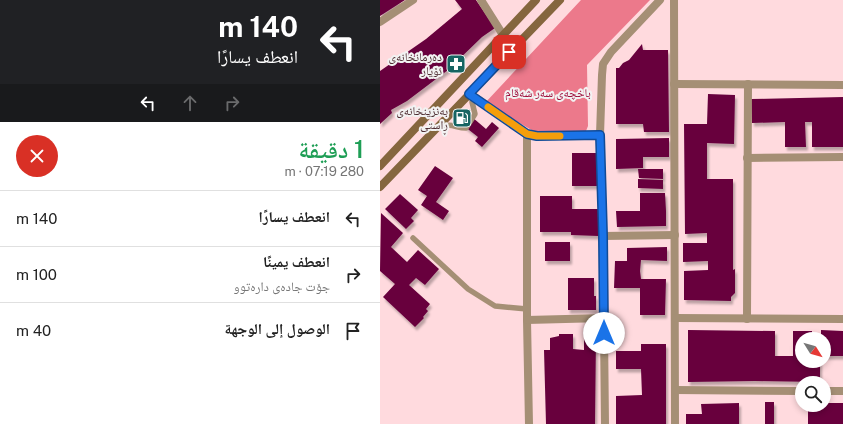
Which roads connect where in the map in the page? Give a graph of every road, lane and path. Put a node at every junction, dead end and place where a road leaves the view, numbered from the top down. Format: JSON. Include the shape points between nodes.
{"nodes":[{"id":1,"x":413,"y":0,"type":"edge"},
{"id":2,"x":481,"y":0,"type":"edge"},
{"id":3,"x":536,"y":0,"type":"edge"},
{"id":4,"x":560,"y":0,"type":"edge"},
{"id":5,"x":660,"y":0,"type":"edge"},
{"id":6,"x":674,"y":0,"type":"edge"},
{"id":7,"x":380,"y":22,"type":"edge"},
{"id":8,"x":503,"y":35,"type":"junction"},
{"id":9,"x":674,"y":84,"type":"junction"},
{"id":10,"x":748,"y":84,"type":"junction"},
{"id":11,"x":843,"y":85,"type":"edge"},
{"id":12,"x":471,"y":95,"type":"junction"},
{"id":13,"x":432,"y":132,"type":"junction"},
{"id":14,"x":527,"y":134,"type":"junction"},
{"id":15,"x":600,"y":135,"type":"junction"},
{"id":16,"x":843,"y":157,"type":"edge"},
{"id":17,"x":748,"y":158,"type":"junction"},
{"id":18,"x":380,"y":166,"type":"edge"},
{"id":19,"x":380,"y":187,"type":"edge"},
{"id":20,"x":675,"y":235,"type":"junction"},
{"id":21,"x":603,"y":236,"type":"junction"},
{"id":22,"x":413,"y":238,"type":"dead end"},
{"id":23,"x":527,"y":309,"type":"junction"},
{"id":24,"x":604,"y":318,"type":"junction"},
{"id":25,"x":675,"y":318,"type":"junction"},
{"id":26,"x":747,"y":319,"type":"junction"},
{"id":27,"x":843,"y":319,"type":"edge"},
{"id":28,"x":527,"y":320,"type":"junction"},
{"id":29,"x":675,"y":390,"type":"junction"},
{"id":30,"x":795,"y":391,"type":"edge"},
{"id":31,"x":831,"y":391,"type":"edge"},
{"id":32,"x":843,"y":392,"type":"edge"},
{"id":33,"x":529,"y":424,"type":"edge"},
{"id":34,"x":605,"y":424,"type":"edge"},
{"id":35,"x":676,"y":424,"type":"edge"}],
"edges":[{"from":1,"to":7,"type":"street"},
{"from":2,"to":8,"type":"street"},
{"from":3,"to":8,"type":"main road"},
{"from":4,"to":12,"type":"main road"},
{"from":5,"to":15,"type":"street","via":[[611,52],[604,64]]},
{"from":6,"to":9,"type":"street"},
{"from":8,"to":18,"type":"main road"},
{"from":9,"to":10,"type":"street"},
{"from":9,"to":20,"type":"street"},
{"from":10,"to":11,"type":"street"},
{"from":10,"to":17,"type":"street"},
{"from":12,"to":13,"type":"main road"},
{"from":12,"to":13,"type":"lane","via":[[475,114],[466,128],[450,124]]},
{"from":12,"to":14,"type":"street"},
{"from":13,"to":19,"type":"main road"},
{"from":14,"to":15,"type":"street"},
{"from":14,"to":23,"type":"street"},
{"from":15,"to":21,"type":"street"},
{"from":16,"to":17,"type":"street"},
{"from":17,"to":26,"type":"street"},
{"from":20,"to":21,"type":"street"},
{"from":20,"to":25,"type":"street"},
{"from":21,"to":24,"type":"street"},
{"from":22,"to":23,"type":"lane","via":[[468,289],[495,306]]},
{"from":23,"to":28,"type":"street"},
{"from":24,"to":28,"type":"street"},
{"from":24,"to":34,"type":"street"},
{"from":25,"to":26,"type":"street"},
{"from":25,"to":29,"type":"street"},
{"from":26,"to":27,"type":"street"},
{"from":28,"to":33,"type":"street"},
{"from":29,"to":30,"type":"street"},
{"from":29,"to":35,"type":"street"},
{"from":31,"to":32,"type":"street"}]}
